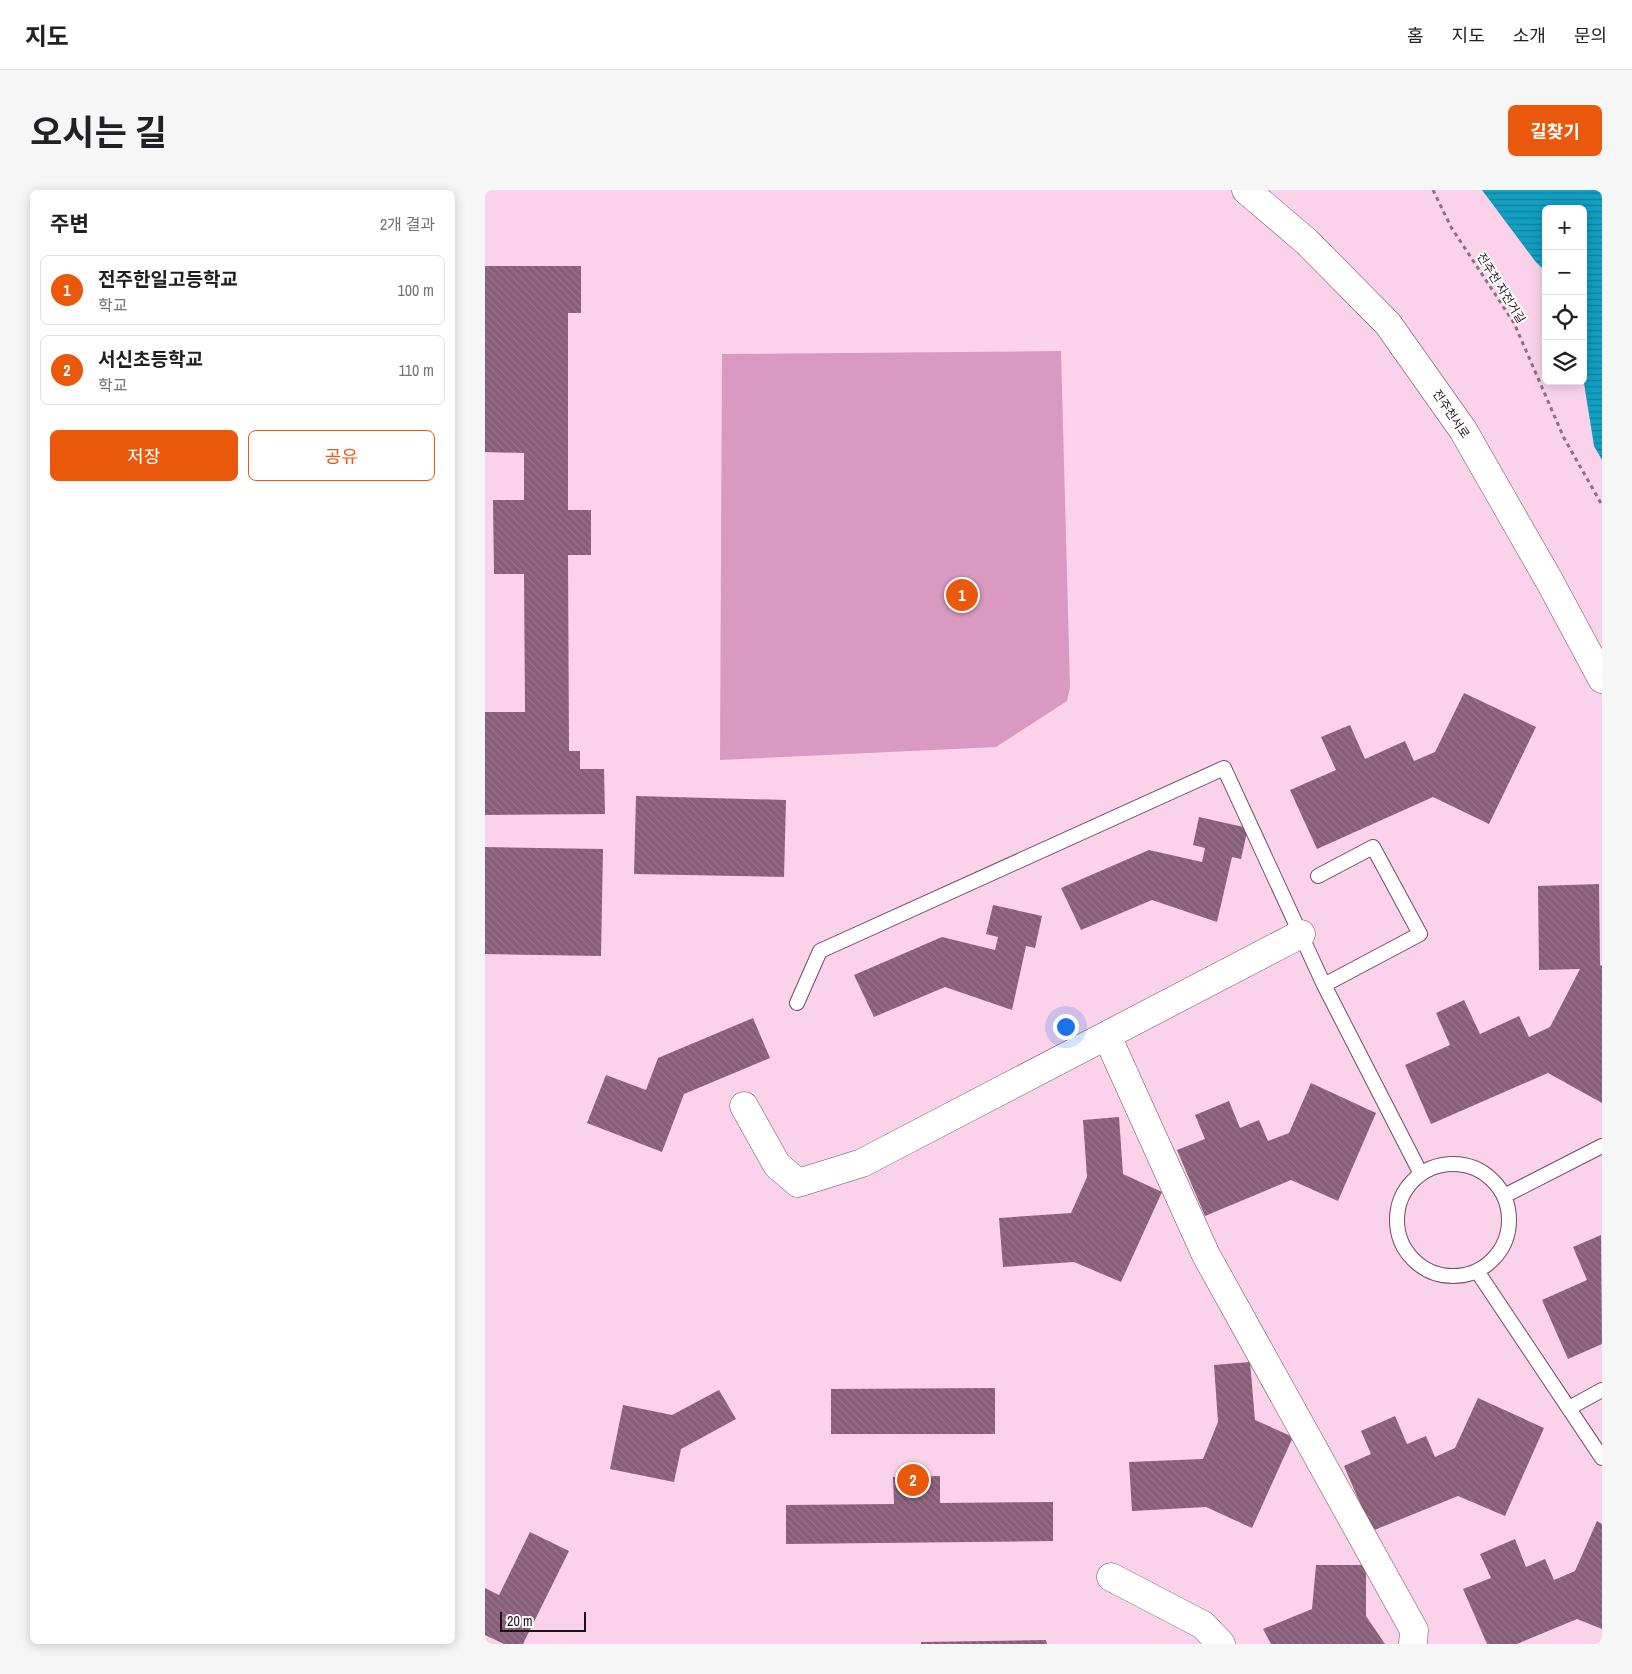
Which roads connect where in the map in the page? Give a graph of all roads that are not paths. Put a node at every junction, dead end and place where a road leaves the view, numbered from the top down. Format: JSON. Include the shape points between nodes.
{"nodes":[{"id":1,"x":1245,"y":190,"type":"edge"},
{"id":2,"x":1602,"y":679,"type":"edge"},
{"id":3,"x":1318,"y":876,"type":"dead end"},
{"id":4,"x":1301,"y":934,"type":"junction"},
{"id":5,"x":1325,"y":985,"type":"junction"},
{"id":6,"x":797,"y":1003,"type":"dead end"},
{"id":7,"x":1107,"y":1036,"type":"junction"},
{"id":8,"x":744,"y":1106,"type":"dead end"},
{"id":9,"x":1602,"y":1146,"type":"edge"},
{"id":10,"x":1421,"y":1174,"type":"junction"},
{"id":11,"x":1504,"y":1196,"type":"junction"},
{"id":12,"x":1477,"y":1271,"type":"junction"},
{"id":13,"x":1602,"y":1390,"type":"edge"},
{"id":14,"x":1569,"y":1408,"type":"junction"},
{"id":15,"x":1602,"y":1458,"type":"edge"},
{"id":16,"x":1111,"y":1577,"type":"dead end"},
{"id":17,"x":1221,"y":1644,"type":"edge"},
{"id":18,"x":1413,"y":1644,"type":"edge"}],
"edges":[{"from":1,"to":2,"type":"street","name":"전주천서로","via":[[1307,242],[1388,324],[1463,430]]},
{"from":3,"to":5,"type":"lane","via":[[1373,847],[1420,934]]},
{"from":4,"to":5,"type":"lane"},
{"from":4,"to":6,"type":"lane","via":[[1224,768],[820,951]]},
{"from":4,"to":7,"type":"street"},
{"from":5,"to":10,"type":"lane"},
{"from":7,"to":8,"type":"street","via":[[862,1164],[798,1183],[777,1165]]},
{"from":7,"to":18,"type":"street","via":[[1206,1255],[1414,1630]]},
{"from":9,"to":11,"type":"lane"},
{"from":10,"to":11,"type":"lane","via":[[1439,1166],[1458,1164],[1477,1169],[1493,1180]]},
{"from":10,"to":12,"type":"lane","via":[[1407,1187],[1399,1205],[1397,1224],[1402,1243],[1411,1258],[1425,1269],[1442,1275],[1460,1276]]},
{"from":11,"to":12,"type":"lane","via":[[1509,1213],[1509,1231],[1503,1247],[1492,1261]]},
{"from":12,"to":14,"type":"lane"},
{"from":13,"to":14,"type":"lane"},
{"from":14,"to":15,"type":"lane"},
{"from":16,"to":17,"type":"street","via":[[1203,1625]]}]}
